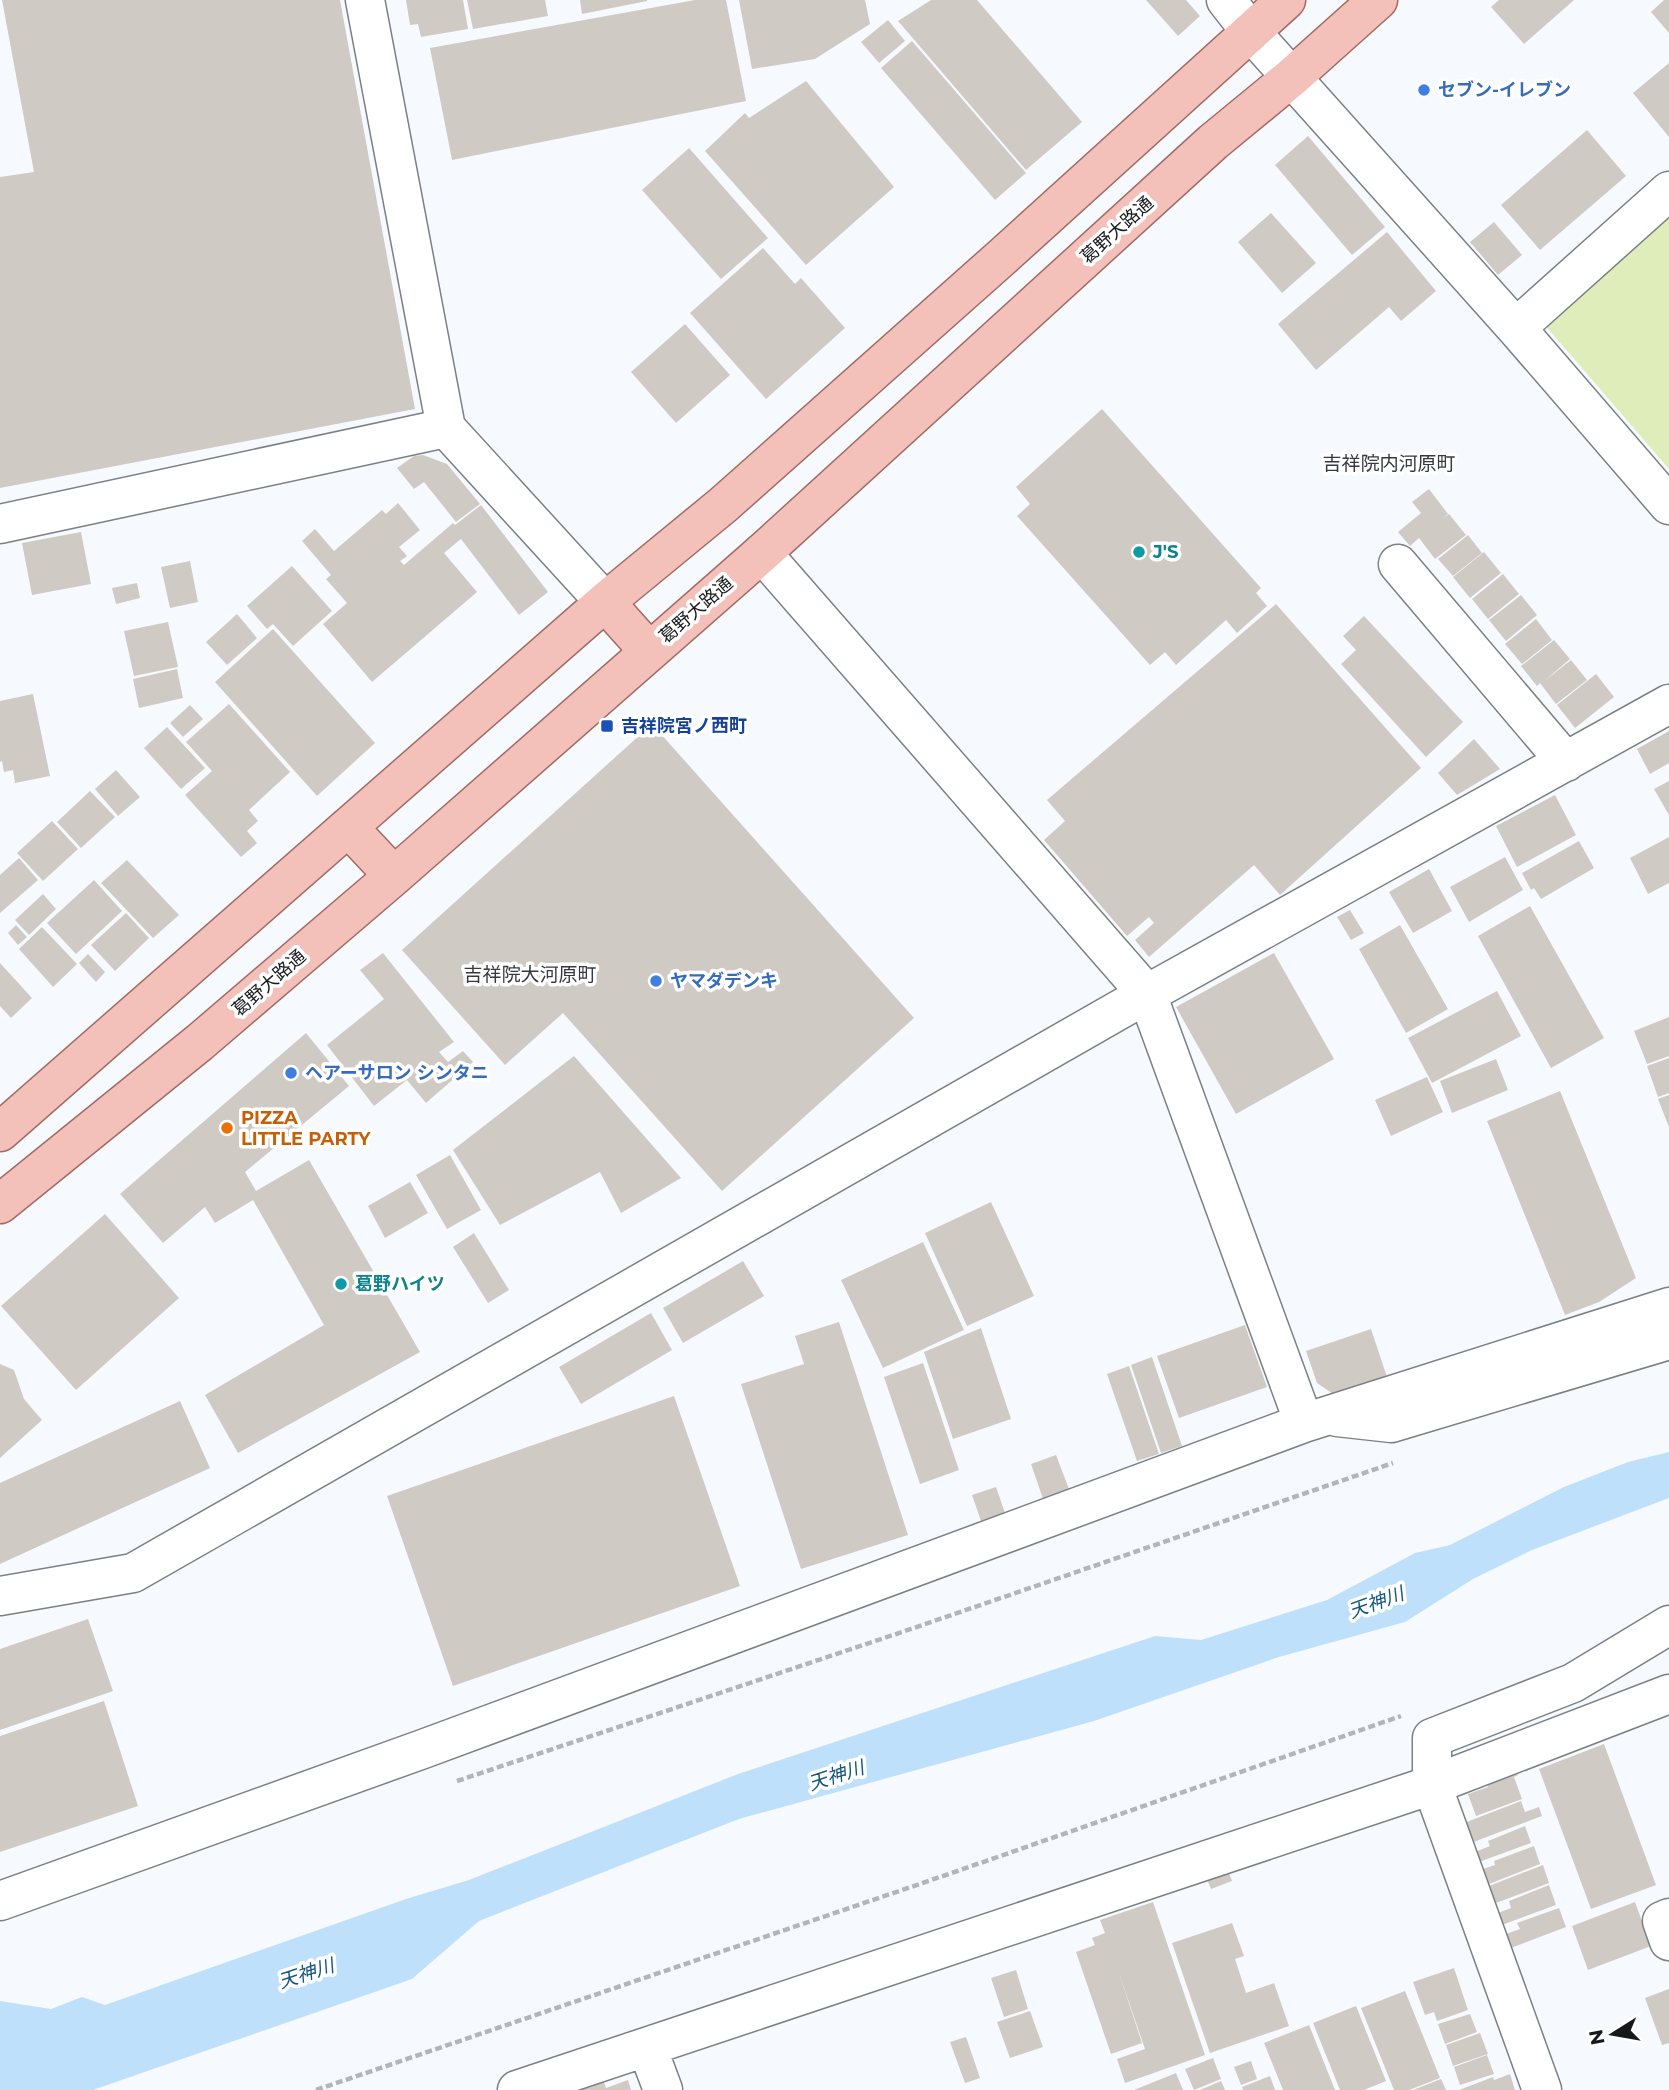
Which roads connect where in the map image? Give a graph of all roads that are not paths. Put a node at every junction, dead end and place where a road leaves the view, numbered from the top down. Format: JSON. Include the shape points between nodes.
{"nodes":[{"id":1,"x":365,"y":0,"type":"edge"},
{"id":2,"x":1226,"y":0,"type":"edge"},
{"id":3,"x":1286,"y":0,"type":"edge"},
{"id":4,"x":1378,"y":0,"type":"edge"},
{"id":5,"x":1251,"y":32,"type":"junction"},
{"id":6,"x":1292,"y":77,"type":"junction"},
{"id":7,"x":1669,"y":191,"type":"edge"},
{"id":8,"x":1001,"y":258,"type":"junction"},
{"id":9,"x":1040,"y":300,"type":"junction"},
{"id":10,"x":1516,"y":328,"type":"junction"},
{"id":11,"x":446,"y":428,"type":"junction"},
{"id":12,"x":723,"y":505,"type":"junction"},
{"id":13,"x":1669,"y":505,"type":"edge"},
{"id":14,"x":0,"y":524,"type":"edge"},
{"id":15,"x":762,"y":553,"type":"junction"},
{"id":16,"x":1398,"y":564,"type":"dead end"},
{"id":17,"x":605,"y":601,"type":"junction"},
{"id":18,"x":648,"y":650,"type":"junction"},
{"id":19,"x":1669,"y":704,"type":"edge"},
{"id":20,"x":1566,"y":762,"type":"junction"},
{"id":21,"x":348,"y":827,"type":"junction"},
{"id":22,"x":394,"y":876,"type":"junction"},
{"id":23,"x":1147,"y":994,"type":"junction"},
{"id":24,"x":0,"y":1132,"type":"edge"},
{"id":25,"x":0,"y":1204,"type":"edge"},
{"id":26,"x":1668,"y":1335,"type":"edge"},
{"id":27,"x":1315,"y":1419,"type":"junction"},
{"id":28,"x":0,"y":1596,"type":"edge"},
{"id":29,"x":1669,"y":1625,"type":"edge"},
{"id":30,"x":1669,"y":1694,"type":"edge"},
{"id":31,"x":1432,"y":1784,"type":"junction"},
{"id":32,"x":0,"y":1901,"type":"edge"},
{"id":33,"x":1669,"y":1918,"type":"edge"},
{"id":34,"x":1669,"y":1941,"type":"edge"},
{"id":35,"x":647,"y":2047,"type":"junction"},
{"id":36,"x":517,"y":2090,"type":"edge"},
{"id":37,"x":663,"y":2090,"type":"edge"},
{"id":38,"x":1542,"y":2090,"type":"edge"}],
"edges":[{"from":1,"to":11,"type":"street"},
{"from":2,"to":5,"type":"street"},
{"from":3,"to":5,"type":"main road"},
{"from":4,"to":6,"type":"main road","name":"葛野大路通"},
{"from":5,"to":6,"type":"street"},
{"from":5,"to":8,"type":"main road"},
{"from":6,"to":9,"type":"main road","name":"葛野大路通","via":[[1213,142]]},
{"from":6,"to":10,"type":"street"},
{"from":7,"to":10,"type":"street"},
{"from":8,"to":9,"type":"main road"},
{"from":8,"to":12,"type":"main road"},
{"from":9,"to":15,"type":"main road","name":"葛野大路通"},
{"from":10,"to":13,"type":"street"},
{"from":11,"to":14,"type":"street"},
{"from":11,"to":17,"type":"street"},
{"from":12,"to":15,"type":"main road"},
{"from":12,"to":17,"type":"main road"},
{"from":15,"to":18,"type":"main road","name":"葛野大路通"},
{"from":15,"to":23,"type":"street"},
{"from":16,"to":20,"type":"street"},
{"from":17,"to":18,"type":"main road"},
{"from":17,"to":21,"type":"main road"},
{"from":18,"to":22,"type":"main road","name":"葛野大路通"},
{"from":19,"to":20,"type":"street"},
{"from":20,"to":23,"type":"street"},
{"from":21,"to":22,"type":"main road"},
{"from":21,"to":24,"type":"main road"},
{"from":22,"to":25,"type":"main road","name":"葛野大路通"},
{"from":23,"to":27,"type":"street"},
{"from":23,"to":28,"type":"street","via":[[133,1573]]},
{"from":26,"to":27,"type":"street"},
{"from":27,"to":32,"type":"street"},
{"from":29,"to":31,"type":"street","via":[[1573,1684],[1432,1738]]},
{"from":30,"to":31,"type":"street"},
{"from":31,"to":35,"type":"street"},
{"from":31,"to":38,"type":"street"},
{"from":33,"to":34,"type":"street","via":[[1661,1921]]},
{"from":35,"to":36,"type":"street"},
{"from":35,"to":37,"type":"street"}]}
